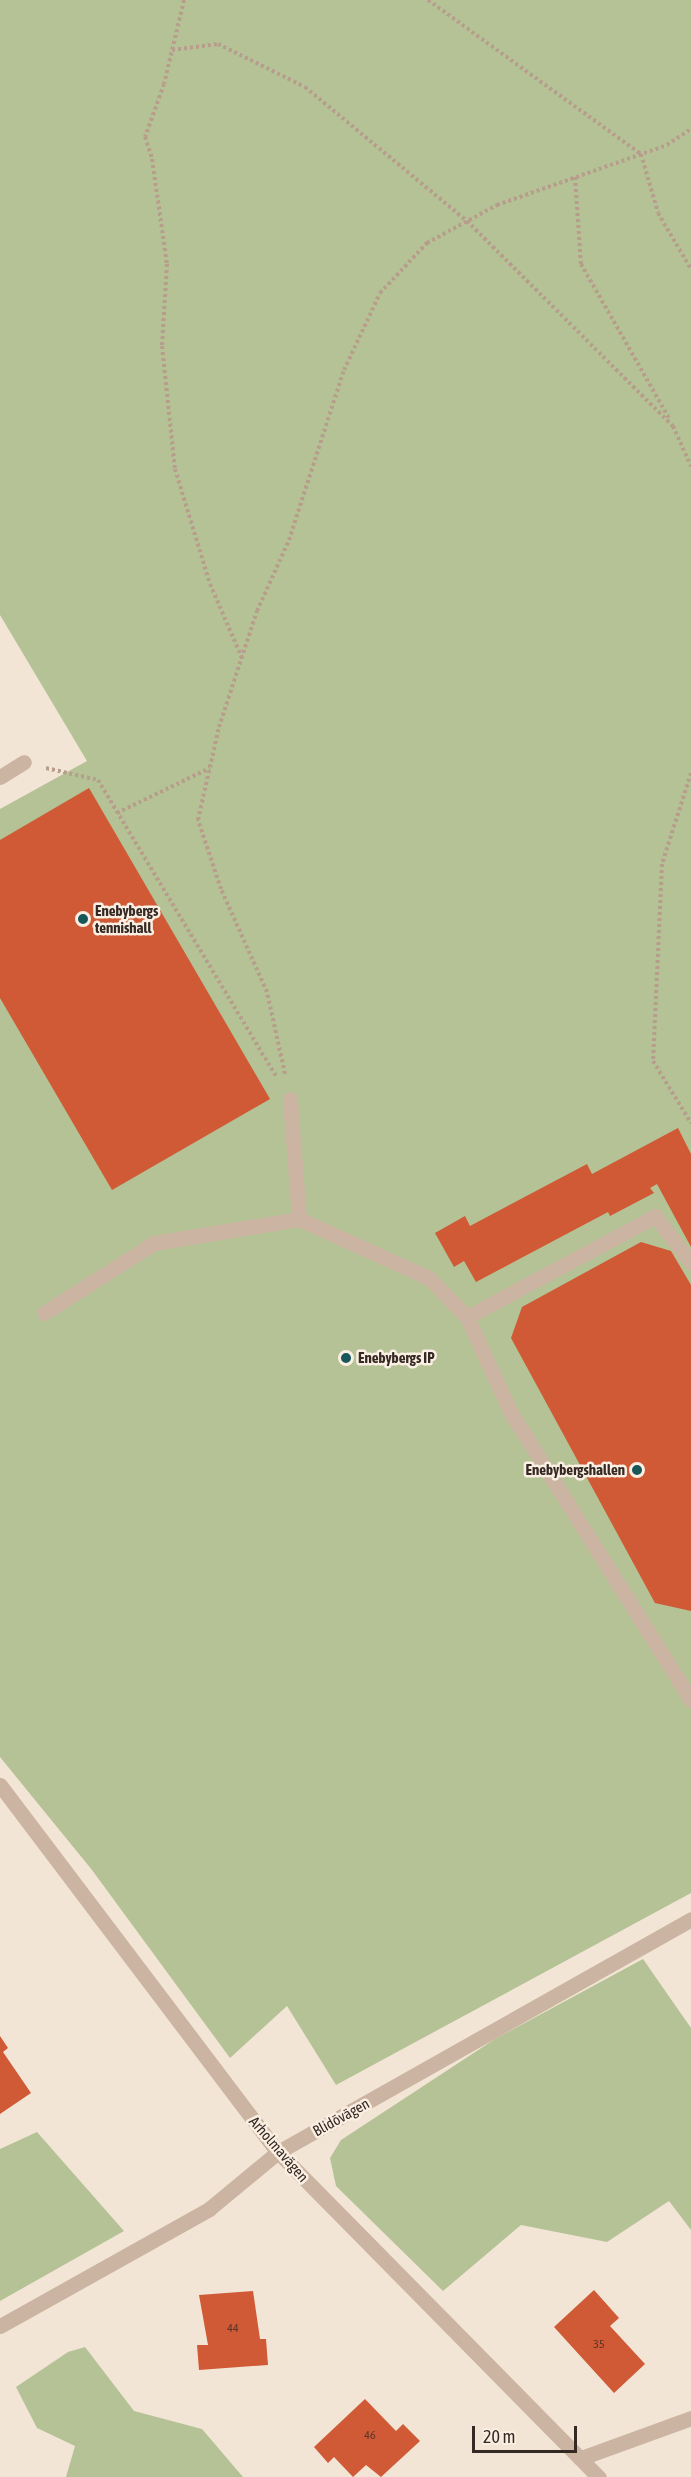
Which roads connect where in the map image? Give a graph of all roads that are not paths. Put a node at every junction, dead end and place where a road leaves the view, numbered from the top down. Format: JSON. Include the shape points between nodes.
{"nodes":[{"id":1,"x":24,"y":762,"type":"road end"},
{"id":2,"x":0,"y":777,"type":"edge"},
{"id":3,"x":290,"y":1099,"type":"road end"},
{"id":4,"x":298,"y":1219,"type":"junction"},
{"id":5,"x":691,"y":1263,"type":"edge"},
{"id":6,"x":44,"y":1313,"type":"dead end"},
{"id":7,"x":468,"y":1317,"type":"junction"},
{"id":8,"x":691,"y":1700,"type":"edge"},
{"id":9,"x":0,"y":1785,"type":"edge"},
{"id":10,"x":691,"y":1919,"type":"edge"},
{"id":11,"x":278,"y":2152,"type":"junction"},
{"id":12,"x":0,"y":2326,"type":"edge"},
{"id":13,"x":691,"y":2418,"type":"edge"},
{"id":14,"x":581,"y":2458,"type":"junction"},
{"id":15,"x":599,"y":2477,"type":"edge"}],
"edges":[{"from":1,"to":2,"type":"street"},
{"from":3,"to":4,"type":"street"},
{"from":4,"to":6,"type":"street","via":[[154,1243]]},
{"from":4,"to":7,"type":"street","via":[[429,1278]]},
{"from":5,"to":7,"type":"street","via":[[655,1216]]},
{"from":7,"to":8,"type":"street","via":[[511,1413]]},
{"from":9,"to":11,"type":"street","name":"Arholmavägen"},
{"from":10,"to":11,"type":"street","name":"Blidövägen"},
{"from":11,"to":12,"type":"street","name":"Blidövägen","via":[[209,2209]]},
{"from":11,"to":14,"type":"street","name":"Arholmavägen"},
{"from":13,"to":14,"type":"street"},
{"from":14,"to":15,"type":"street","name":"Arholmavägen"}]}
